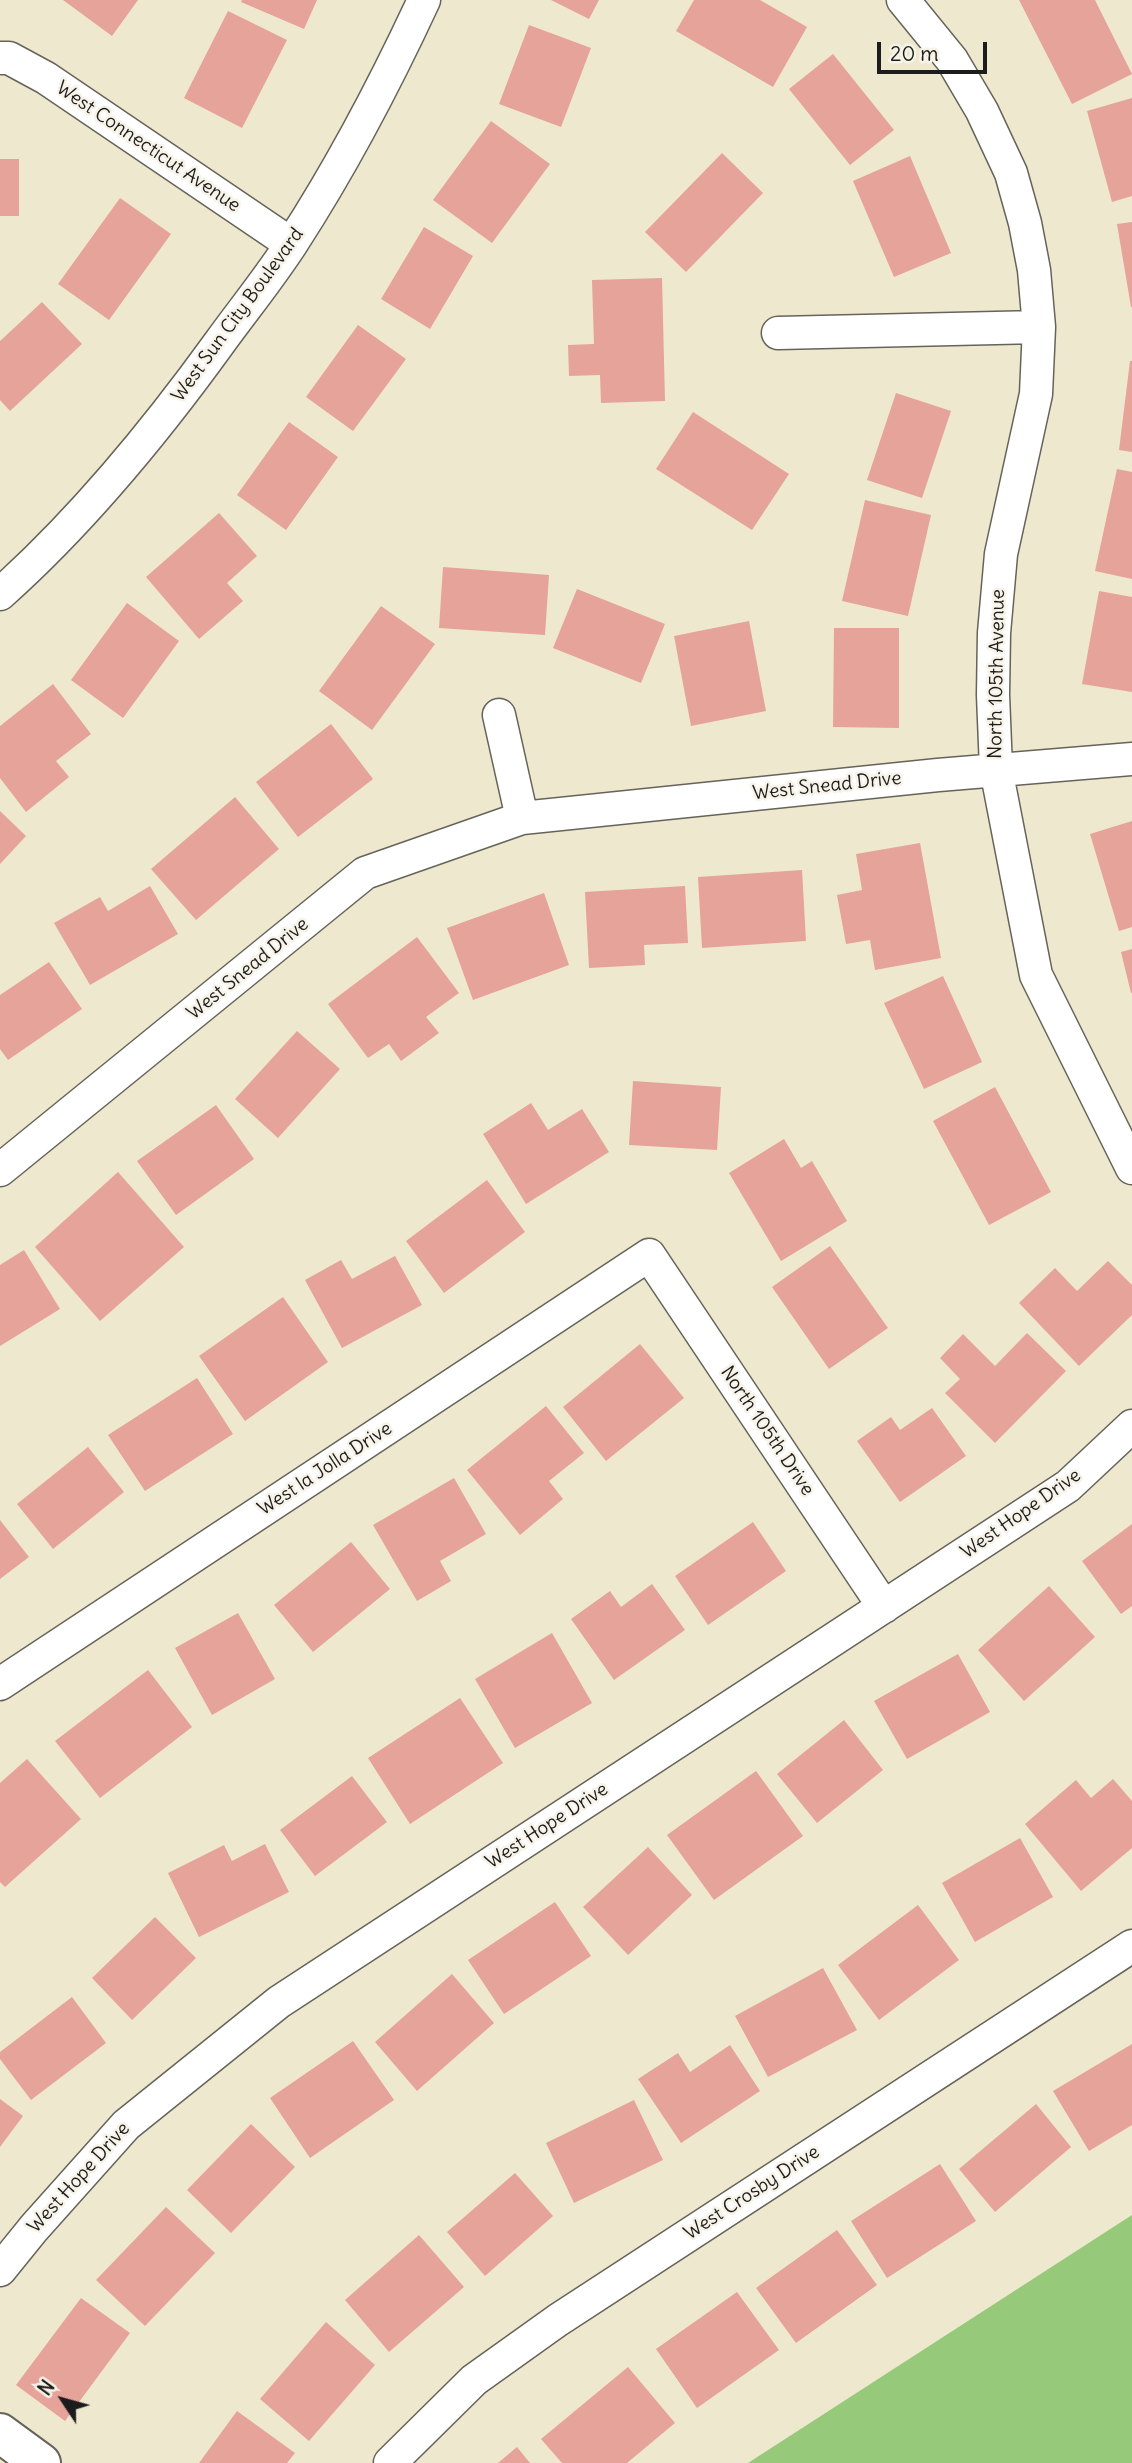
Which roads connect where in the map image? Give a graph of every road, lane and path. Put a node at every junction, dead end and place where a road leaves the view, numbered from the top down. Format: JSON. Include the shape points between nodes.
{"nodes":[{"id":1,"x":424,"y":0,"type":"edge"},
{"id":2,"x":903,"y":0,"type":"edge"},
{"id":3,"x":0,"y":58,"type":"edge"},
{"id":4,"x":291,"y":244,"type":"junction"},
{"id":5,"x":1039,"y":327,"type":"junction"},
{"id":6,"x":778,"y":333,"type":"dead end"},
{"id":7,"x":0,"y":594,"type":"edge"},
{"id":8,"x":499,"y":715,"type":"dead end"},
{"id":9,"x":1132,"y":759,"type":"edge"},
{"id":10,"x":996,"y":769,"type":"junction"},
{"id":11,"x":522,"y":818,"type":"junction"},
{"id":12,"x":1132,"y":1168,"type":"edge"},
{"id":13,"x":0,"y":1170,"type":"edge"},
{"id":14,"x":649,"y":1255,"type":"joint"},
{"id":15,"x":1132,"y":1426,"type":"edge"},
{"id":16,"x":884,"y":1607,"type":"junction"},
{"id":17,"x":0,"y":1684,"type":"edge"},
{"id":18,"x":1132,"y":1946,"type":"edge"},
{"id":19,"x":0,"y":2270,"type":"edge"},
{"id":20,"x":0,"y":2433,"type":"edge"},
{"id":21,"x":41,"y":2463,"type":"edge"},
{"id":22,"x":390,"y":2463,"type":"edge"}],
"edges":[{"from":1,"to":4,"type":"street","name":"West Sun City Boulevard","via":[[349,150]]},
{"from":2,"to":5,"type":"street","name":"North 105th Avenue","via":[[952,60],[1012,173],[1034,270]]},
{"from":3,"to":4,"type":"street","name":"West Connecticut Avenue","via":[[9,58],[46,78]]},
{"from":4,"to":7,"type":"street","name":"West Sun City Boulevard","via":[[115,477]]},
{"from":5,"to":6,"type":"street"},
{"from":5,"to":10,"type":"street","name":"North 105th Avenue","via":[[1036,394],[1001,554],[994,633]]},
{"from":8,"to":11,"type":"street"},
{"from":9,"to":10,"type":"street","name":"West Snead Drive"},
{"from":10,"to":11,"type":"street","name":"West Snead Drive"},
{"from":10,"to":12,"type":"street","name":"North 105th Avenue","via":[[1037,975]]},
{"from":11,"to":13,"type":"street","name":"West Snead Drive","via":[[365,873]]},
{"from":14,"to":16,"type":"street","name":"North 105th Drive"},
{"from":14,"to":17,"type":"street","name":"West la Jolla Drive"},
{"from":15,"to":16,"type":"street","name":"West Hope Drive","via":[[1068,1486]]},
{"from":16,"to":19,"type":"street","name":"West Hope Drive","via":[[279,2002],[126,2125]]},
{"from":18,"to":22,"type":"street","name":"West Crosby Drive","via":[[558,2320],[474,2379]]},
{"from":20,"to":21,"type":"street"}]}
